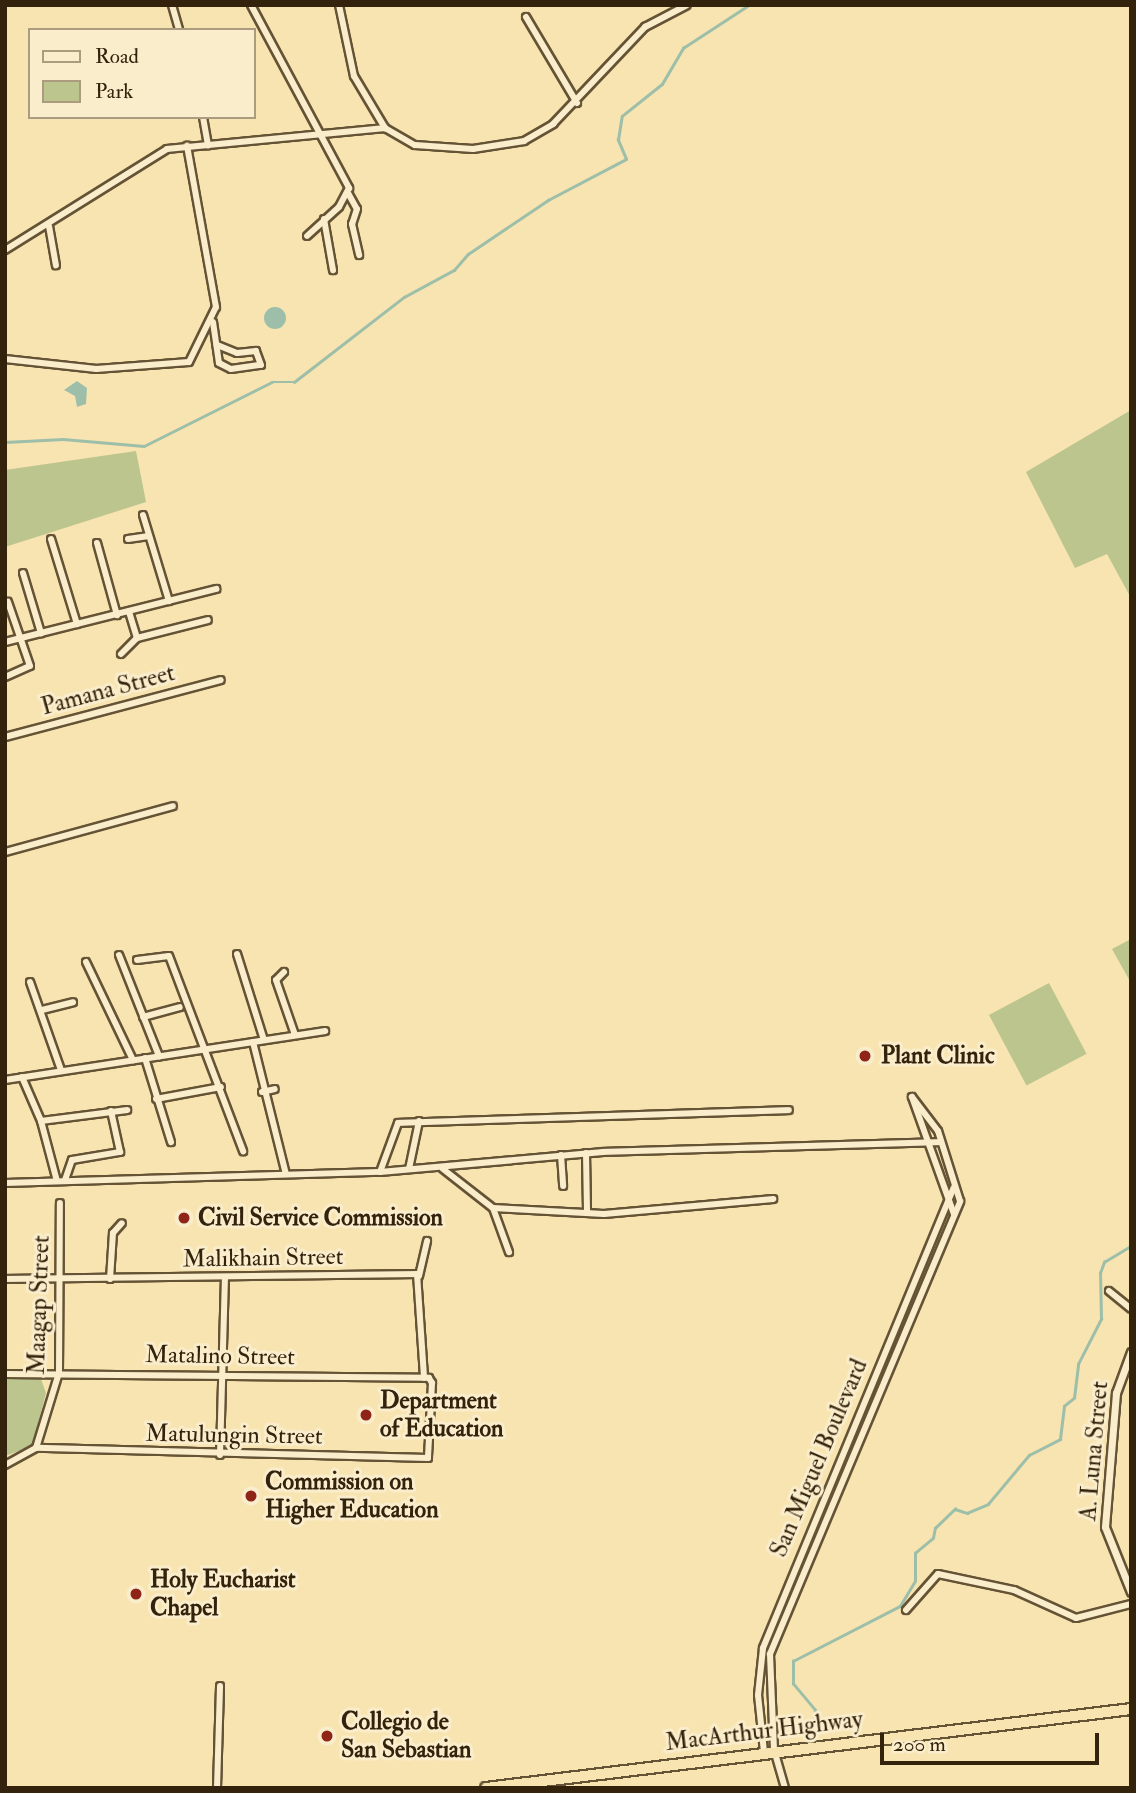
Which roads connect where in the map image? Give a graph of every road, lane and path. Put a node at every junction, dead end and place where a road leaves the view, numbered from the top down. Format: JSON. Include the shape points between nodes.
{"nodes":[{"id":1,"x":172,"y":5,"type":"edge"},
{"id":2,"x":251,"y":5,"type":"edge"},
{"id":3,"x":339,"y":5,"type":"edge"},
{"id":4,"x":687,"y":5,"type":"edge"},
{"id":5,"x":526,"y":17,"type":"dead end"},
{"id":6,"x":178,"y":28,"type":"edge"},
{"id":7,"x":577,"y":103,"type":"junction"},
{"id":8,"x":203,"y":119,"type":"edge"},
{"id":9,"x":385,"y":128,"type":"junction"},
{"id":10,"x":314,"y":132,"type":"junction"},
{"id":11,"x":187,"y":146,"type":"junction"},
{"id":12,"x":208,"y":146,"type":"junction"},
{"id":13,"x":348,"y":193,"type":"junction"},
{"id":14,"x":324,"y":219,"type":"junction"},
{"id":15,"x":49,"y":226,"type":"junction"},
{"id":16,"x":307,"y":236,"type":"dead end"},
{"id":17,"x":5,"y":250,"type":"edge"},
{"id":18,"x":359,"y":256,"type":"dead end"},
{"id":19,"x":56,"y":265,"type":"dead end"},
{"id":20,"x":333,"y":270,"type":"dead end"},
{"id":21,"x":213,"y":321,"type":"junction"},
{"id":22,"x":217,"y":345,"type":"junction"},
{"id":23,"x":5,"y":359,"type":"edge"},
{"id":24,"x":143,"y":515,"type":"dead end"},
{"id":25,"x":149,"y":536,"type":"junction"},
{"id":26,"x":51,"y":539,"type":"dead end"},
{"id":27,"x":128,"y":540,"type":"dead end"},
{"id":28,"x":97,"y":543,"type":"dead end"},
{"id":29,"x":23,"y":573,"type":"dead end"},
{"id":30,"x":216,"y":589,"type":"dead end"},
{"id":31,"x":169,"y":601,"type":"junction"},
{"id":32,"x":8,"y":602,"type":"dead end"},
{"id":33,"x":129,"y":611,"type":"junction"},
{"id":34,"x":117,"y":615,"type":"junction"},
{"id":35,"x":208,"y":620,"type":"dead end"},
{"id":36,"x":77,"y":624,"type":"junction"},
{"id":37,"x":41,"y":633,"type":"junction"},
{"id":38,"x":20,"y":638,"type":"junction"},
{"id":39,"x":137,"y":638,"type":"junction"},
{"id":40,"x":5,"y":642,"type":"edge"},
{"id":41,"x":121,"y":654,"type":"dead end"},
{"id":42,"x":5,"y":677,"type":"edge"},
{"id":43,"x":221,"y":680,"type":"dead end"},
{"id":44,"x":5,"y":737,"type":"edge"},
{"id":45,"x":173,"y":806,"type":"dead end"},
{"id":46,"x":5,"y":852,"type":"edge"},
{"id":47,"x":237,"y":954,"type":"dead end"},
{"id":48,"x":119,"y":955,"type":"dead end"},
{"id":49,"x":137,"y":960,"type":"dead end"},
{"id":50,"x":86,"y":962,"type":"dead end"},
{"id":51,"x":284,"y":972,"type":"dead end"},
{"id":52,"x":30,"y":982,"type":"dead end"},
{"id":53,"x":73,"y":1002,"type":"dead end"},
{"id":54,"x":180,"y":1006,"type":"dead end"},
{"id":55,"x":41,"y":1010,"type":"junction"},
{"id":56,"x":143,"y":1017,"type":"junction"},
{"id":57,"x":325,"y":1031,"type":"dead end"},
{"id":58,"x":295,"y":1035,"type":"junction"},
{"id":59,"x":264,"y":1040,"type":"junction"},
{"id":60,"x":253,"y":1042,"type":"junction"},
{"id":61,"x":209,"y":1048,"type":"junction"},
{"id":62,"x":159,"y":1056,"type":"junction"},
{"id":63,"x":145,"y":1058,"type":"junction"},
{"id":64,"x":133,"y":1060,"type":"junction"},
{"id":65,"x":61,"y":1070,"type":"junction"},
{"id":66,"x":22,"y":1077,"type":"junction"},
{"id":67,"x":5,"y":1080,"type":"edge"},
{"id":68,"x":221,"y":1087,"type":"junction"},
{"id":69,"x":275,"y":1090,"type":"dead end"},
{"id":70,"x":262,"y":1092,"type":"junction"},
{"id":71,"x":156,"y":1099,"type":"junction"},
{"id":72,"x":127,"y":1110,"type":"dead end"},
{"id":73,"x":789,"y":1110,"type":"dead end"},
{"id":74,"x":111,"y":1111,"type":"junction"},
{"id":75,"x":41,"y":1121,"type":"junction"},
{"id":76,"x":419,"y":1121,"type":"junction"},
{"id":77,"x":171,"y":1142,"type":"dead end"},
{"id":78,"x":929,"y":1142,"type":"junction"},
{"id":79,"x":941,"y":1142,"type":"junction"},
{"id":80,"x":243,"y":1151,"type":"dead end"},
{"id":81,"x":586,"y":1153,"type":"junction"},
{"id":82,"x":561,"y":1155,"type":"junction"},
{"id":83,"x":441,"y":1168,"type":"junction"},
{"id":84,"x":409,"y":1169,"type":"junction"},
{"id":85,"x":380,"y":1172,"type":"junction"},
{"id":86,"x":286,"y":1174,"type":"junction"},
{"id":87,"x":65,"y":1180,"type":"junction"},
{"id":88,"x":57,"y":1181,"type":"junction"},
{"id":89,"x":5,"y":1183,"type":"edge"},
{"id":90,"x":563,"y":1186,"type":"dead end"},
{"id":91,"x":954,"y":1188,"type":"junction"},
{"id":92,"x":773,"y":1199,"type":"dead end"},
{"id":93,"x":947,"y":1201,"type":"junction"},
{"id":94,"x":61,"y":1203,"type":"dead end"},
{"id":95,"x":494,"y":1208,"type":"junction"},
{"id":96,"x":586,"y":1211,"type":"junction"},
{"id":97,"x":954,"y":1213,"type":"junction"},
{"id":98,"x":122,"y":1223,"type":"dead end"},
{"id":99,"x":427,"y":1241,"type":"dead end"},
{"id":100,"x":509,"y":1252,"type":"dead end"},
{"id":101,"x":419,"y":1276,"type":"junction"},
{"id":102,"x":5,"y":1279,"type":"edge"},
{"id":103,"x":60,"y":1279,"type":"junction"},
{"id":104,"x":110,"y":1279,"type":"junction"},
{"id":105,"x":225,"y":1279,"type":"junction"},
{"id":106,"x":1109,"y":1291,"type":"dead end"},
{"id":107,"x":1131,"y":1309,"type":"edge"},
{"id":108,"x":886,"y":1346,"type":"junction"},
{"id":109,"x":897,"y":1351,"type":"junction"},
{"id":110,"x":1131,"y":1352,"type":"edge"},
{"id":111,"x":59,"y":1373,"type":"junction"},
{"id":112,"x":5,"y":1374,"type":"edge"},
{"id":113,"x":225,"y":1375,"type":"junction"},
{"id":114,"x":424,"y":1378,"type":"junction"},
{"id":115,"x":36,"y":1448,"type":"junction"},
{"id":116,"x":220,"y":1455,"type":"junction"},
{"id":117,"x":5,"y":1465,"type":"edge"},
{"id":118,"x":805,"y":1536,"type":"junction"},
{"id":119,"x":818,"y":1539,"type":"junction"},
{"id":120,"x":789,"y":1581,"type":"junction"},
{"id":121,"x":799,"y":1584,"type":"junction"},
{"id":122,"x":1131,"y":1592,"type":"edge"},
{"id":123,"x":1131,"y":1604,"type":"edge"},
{"id":124,"x":906,"y":1610,"type":"dead end"},
{"id":125,"x":220,"y":1686,"type":"dead end"},
{"id":126,"x":1131,"y":1709,"type":"edge"},
{"id":127,"x":769,"y":1751,"type":"junction"},
{"id":128,"x":217,"y":1788,"type":"edge"},
{"id":129,"x":486,"y":1788,"type":"edge"},
{"id":130,"x":785,"y":1788,"type":"edge"}],
"edges":[{"from":1,"to":6,"type":"street"},
{"from":2,"to":10,"type":"street"},
{"from":3,"to":9,"type":"street","via":[[355,76]]},
{"from":4,"to":7,"type":"street","via":[[645,27]]},
{"from":5,"to":7,"type":"street"},
{"from":7,"to":9,"type":"street","via":[[524,141],[503,146],[415,145]]},
{"from":8,"to":12,"type":"street"},
{"from":9,"to":10,"type":"street"},
{"from":10,"to":12,"type":"street"},
{"from":10,"to":13,"type":"street"},
{"from":11,"to":12,"type":"street"},
{"from":11,"to":15,"type":"street","via":[[149,156]]},
{"from":11,"to":21,"type":"street","via":[[215,295]]},
{"from":13,"to":14,"type":"street"},
{"from":13,"to":18,"type":"street","via":[[358,209],[352,224]]},
{"from":14,"to":16,"type":"street"},
{"from":14,"to":20,"type":"street"},
{"from":15,"to":17,"type":"street"},
{"from":15,"to":19,"type":"street"},
{"from":21,"to":22,"type":"street"},
{"from":21,"to":23,"type":"street","via":[[182,366],[96,369]]},
{"from":22,"to":22,"type":"street","via":[[222,366],[261,365],[256,351]]},
{"from":24,"to":25,"type":"street"},
{"from":25,"to":27,"type":"street"},
{"from":25,"to":31,"type":"street"},
{"from":26,"to":36,"type":"street"},
{"from":28,"to":34,"type":"street"},
{"from":29,"to":37,"type":"street"},
{"from":30,"to":31,"type":"street"},
{"from":31,"to":33,"type":"street"},
{"from":32,"to":38,"type":"street"},
{"from":33,"to":34,"type":"street"},
{"from":33,"to":39,"type":"street"},
{"from":34,"to":36,"type":"street"},
{"from":35,"to":39,"type":"street"},
{"from":36,"to":37,"type":"street"},
{"from":37,"to":38,"type":"street"},
{"from":38,"to":40,"type":"street"},
{"from":38,"to":42,"type":"street","via":[[30,666]]},
{"from":39,"to":41,"type":"street"},
{"from":43,"to":44,"type":"street","name":"Pamana Street"},
{"from":45,"to":46,"type":"street"},
{"from":47,"to":59,"type":"street"},
{"from":48,"to":56,"type":"street"},
{"from":49,"to":61,"type":"street","via":[[169,956]]},
{"from":50,"to":64,"type":"street"},
{"from":51,"to":58,"type":"street","via":[[276,980]]},
{"from":52,"to":55,"type":"street"},
{"from":53,"to":55,"type":"street"},
{"from":54,"to":56,"type":"street"},
{"from":55,"to":65,"type":"street"},
{"from":56,"to":62,"type":"street"},
{"from":57,"to":58,"type":"street"},
{"from":58,"to":59,"type":"street"},
{"from":59,"to":60,"type":"street"},
{"from":60,"to":61,"type":"street"},
{"from":60,"to":70,"type":"street"},
{"from":61,"to":62,"type":"street"},
{"from":61,"to":68,"type":"street"},
{"from":62,"to":63,"type":"street"},
{"from":63,"to":64,"type":"street"},
{"from":63,"to":71,"type":"street"},
{"from":64,"to":65,"type":"street"},
{"from":65,"to":66,"type":"street"},
{"from":66,"to":67,"type":"street"},
{"from":66,"to":75,"type":"street"},
{"from":68,"to":71,"type":"street"},
{"from":68,"to":80,"type":"street"},
{"from":69,"to":70,"type":"street"},
{"from":70,"to":86,"type":"street"},
{"from":71,"to":77,"type":"street"},
{"from":72,"to":74,"type":"street"},
{"from":73,"to":76,"type":"street"},
{"from":74,"to":75,"type":"street"},
{"from":74,"to":87,"type":"street","via":[[120,1153],[72,1160]]},
{"from":75,"to":88,"type":"street"},
{"from":76,"to":84,"type":"street"},
{"from":76,"to":85,"type":"street","via":[[393,1127]]},
{"from":78,"to":79,"type":"street"},
{"from":78,"to":79,"type":"street","via":[[912,1097],[924,1107]]},
{"from":78,"to":81,"type":"street"},
{"from":78,"to":93,"type":"street"},
{"from":79,"to":91,"type":"street"},
{"from":81,"to":82,"type":"street"},
{"from":81,"to":96,"type":"street"},
{"from":82,"to":83,"type":"street"},
{"from":82,"to":90,"type":"street"},
{"from":83,"to":84,"type":"street"},
{"from":83,"to":95,"type":"street"},
{"from":84,"to":85,"type":"street"},
{"from":85,"to":86,"type":"street"},
{"from":86,"to":87,"type":"street"},
{"from":87,"to":88,"type":"street"},
{"from":88,"to":89,"type":"street"},
{"from":91,"to":93,"type":"street","name":"San Miguel Boulevard"},
{"from":91,"to":97,"type":"street","name":"San Miguel Boulevard","via":[[960,1201]]},
{"from":92,"to":96,"type":"street","via":[[695,1203],[663,1211]]},
{"from":93,"to":97,"type":"street"},
{"from":93,"to":108,"type":"street","name":"San Miguel Boulevard"},
{"from":94,"to":103,"type":"street","name":"Maagap Street"},
{"from":95,"to":96,"type":"street"},
{"from":95,"to":100,"type":"street"},
{"from":97,"to":109,"type":"street","name":"San Miguel Boulevard"},
{"from":98,"to":104,"type":"street","via":[[113,1233]]},
{"from":99,"to":101,"type":"street"},
{"from":101,"to":105,"type":"street","name":"Malikhain Street"},
{"from":101,"to":114,"type":"street"},
{"from":102,"to":103,"type":"street","name":"Malikhain Street"},
{"from":103,"to":104,"type":"street","name":"Malikhain Street"},
{"from":103,"to":111,"type":"street","name":"Maagap Street"},
{"from":104,"to":105,"type":"street","name":"Malikhain Street"},
{"from":105,"to":113,"type":"street"},
{"from":106,"to":107,"type":"street"},
{"from":108,"to":109,"type":"street"},
{"from":108,"to":118,"type":"street","name":"San Miguel Boulevard"},
{"from":109,"to":119,"type":"street","name":"San Miguel Boulevard"},
{"from":110,"to":122,"type":"street","name":"A. Luna Street","via":[[1116,1393],[1105,1527]]},
{"from":111,"to":112,"type":"street","name":"Matalino Street"},
{"from":111,"to":113,"type":"street","name":"Matalino Street"},
{"from":111,"to":115,"type":"street","name":"Maagap Street"},
{"from":113,"to":114,"type":"street","name":"Matalino Street"},
{"from":113,"to":116,"type":"street"},
{"from":114,"to":116,"type":"street","name":"Matulungin Street","via":[[432,1383],[431,1457]]},
{"from":115,"to":116,"type":"street","name":"Matulungin Street"},
{"from":115,"to":117,"type":"street"},
{"from":118,"to":119,"type":"street"},
{"from":118,"to":120,"type":"street","name":"San Miguel Boulevard"},
{"from":119,"to":121,"type":"street","name":"San Miguel Boulevard"},
{"from":120,"to":121,"type":"street"},
{"from":120,"to":127,"type":"street","name":"San Miguel Boulevard","via":[[760,1661]]},
{"from":121,"to":127,"type":"street","name":"San Miguel Boulevard","via":[[768,1669]]},
{"from":123,"to":124,"type":"street","via":[[1076,1618],[1014,1590],[938,1574]]},
{"from":125,"to":128,"type":"street"},
{"from":126,"to":127,"type":"highway","name":"MacArthur Highway"},
{"from":127,"to":129,"type":"highway","name":"MacArthur Highway"},
{"from":127,"to":130,"type":"street"}]}
